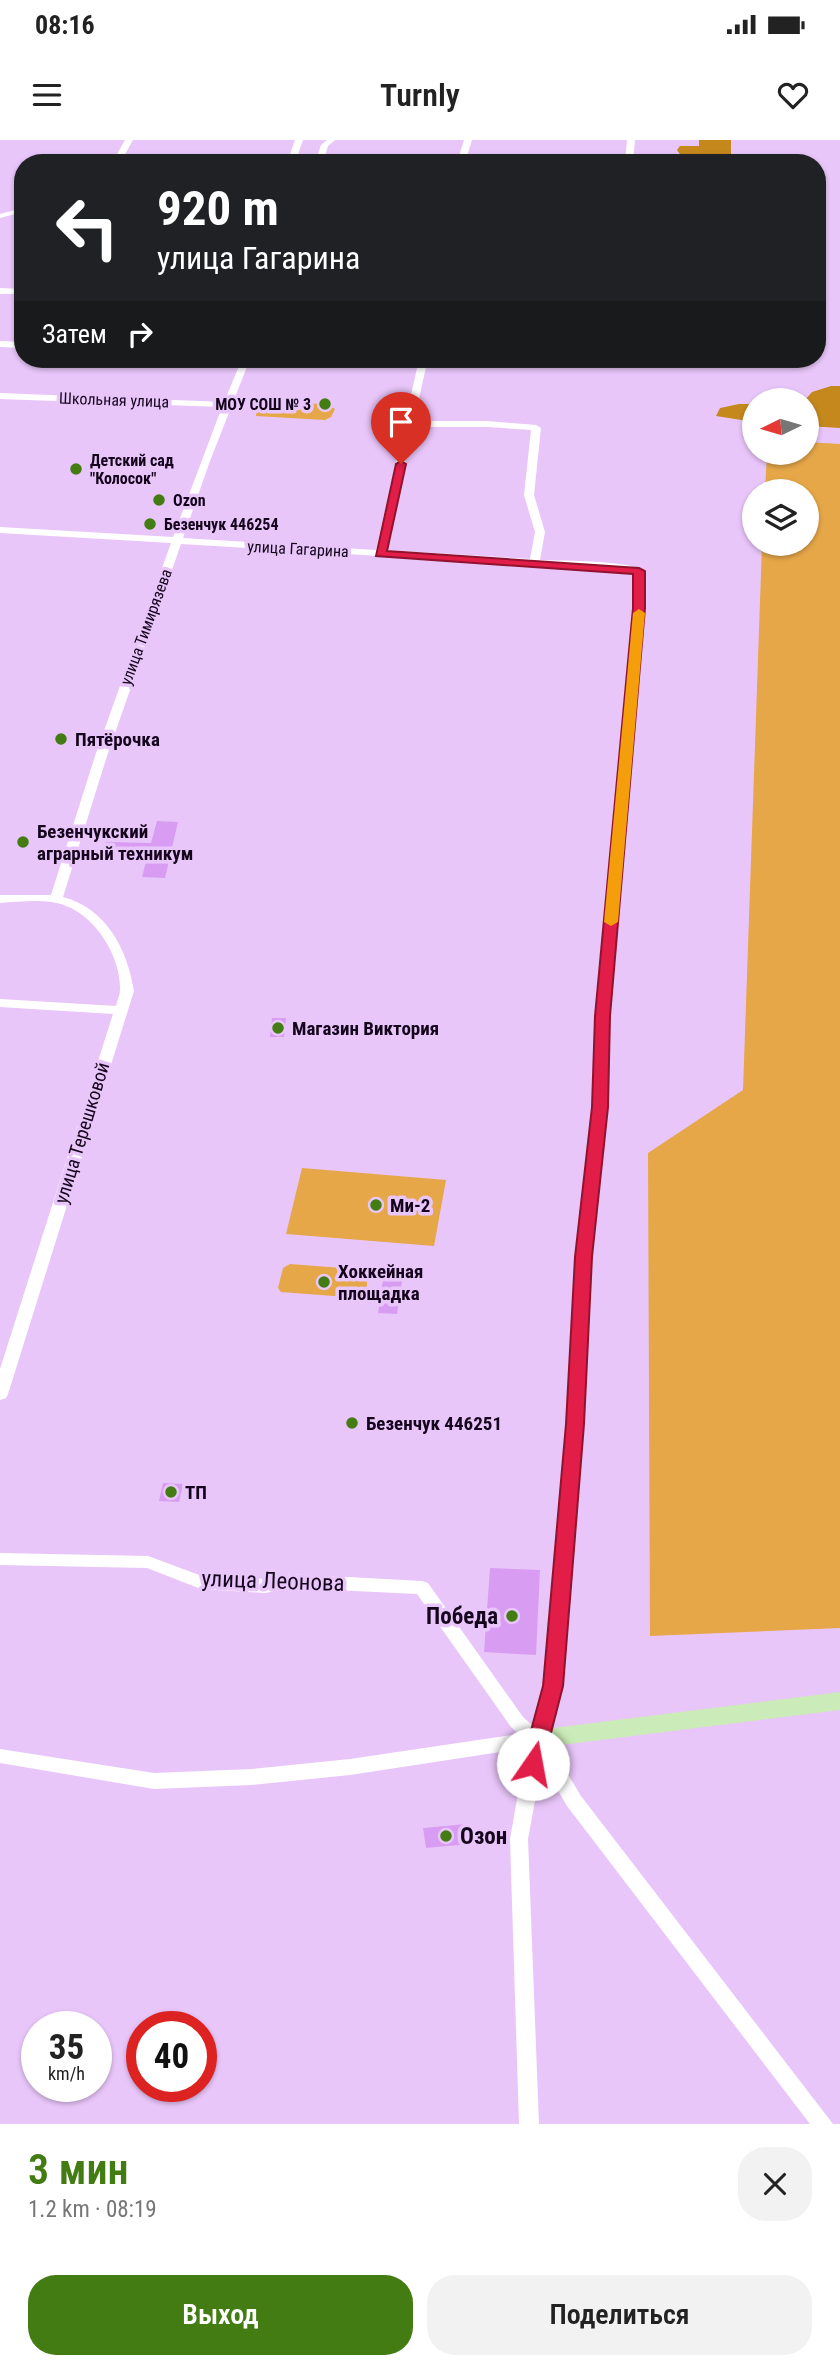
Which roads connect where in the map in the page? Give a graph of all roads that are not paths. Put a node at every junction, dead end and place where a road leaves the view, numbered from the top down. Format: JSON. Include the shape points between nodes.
{"nodes":[{"id":1,"x":243,"y":368,"type":"edge"},
{"id":2,"x":422,"y":368,"type":"edge"},
{"id":3,"x":0,"y":396,"type":"edge"},
{"id":4,"x":229,"y":405,"type":"junction"},
{"id":5,"x":410,"y":424,"type":"junction"},
{"id":6,"x":0,"y":530,"type":"edge"},
{"id":7,"x":177,"y":542,"type":"junction"},
{"id":8,"x":380,"y":554,"type":"junction"},
{"id":9,"x":535,"y":562,"type":"junction"},
{"id":10,"x":0,"y":899,"type":"edge"},
{"id":11,"x":56,"y":899,"type":"junction"},
{"id":12,"x":0,"y":1003,"type":"edge"},
{"id":13,"x":121,"y":1010,"type":"junction"},
{"id":14,"x":0,"y":1394,"type":"edge"},
{"id":15,"x":0,"y":1559,"type":"edge"},
{"id":16,"x":840,"y":1701,"type":"edge"},
{"id":17,"x":537,"y":1739,"type":"junction"},
{"id":18,"x":0,"y":1756,"type":"edge"},
{"id":19,"x":528,"y":2124,"type":"edge"},
{"id":20,"x":823,"y":2124,"type":"edge"}],
"edges":[{"from":1,"to":4,"type":"street","name":"улица Тимирязева"},
{"from":2,"to":5,"type":"street"},
{"from":3,"to":4,"type":"street","name":"Школьная улица"},
{"from":4,"to":7,"type":"street","name":"улица Тимирязева"},
{"from":5,"to":8,"type":"street"},
{"from":5,"to":9,"type":"street","via":[[536,428],[529,495],[540,532]]},
{"from":6,"to":7,"type":"street","name":"улица Гагарина"},
{"from":7,"to":8,"type":"street","name":"улица Гагарина"},
{"from":7,"to":11,"type":"street","name":"улица Тимирязева"},
{"from":8,"to":9,"type":"street","name":"улица Гагарина"},
{"from":9,"to":17,"type":"street","name":"улица Гагарина","via":[[639,571],[603,1016],[600,1107],[583,1257],[556,1658]]},
{"from":10,"to":11,"type":"street"},
{"from":11,"to":13,"type":"street","name":"улица Терешковой","via":[[90,914],[109,936],[125,975],[127,991]]},
{"from":12,"to":13,"type":"street"},
{"from":13,"to":14,"type":"street","name":"улица Терешковой"},
{"from":15,"to":17,"type":"street","name":"улица Леонова","via":[[148,1562],[201,1582],[422,1588],[517,1722]]},
{"from":16,"to":17,"type":"main road"},
{"from":17,"to":18,"type":"street","via":[[350,1767],[166,1781]]},
{"from":17,"to":19,"type":"street","via":[[519,1839]]},
{"from":17,"to":20,"type":"street","via":[[574,1801]]}]}
